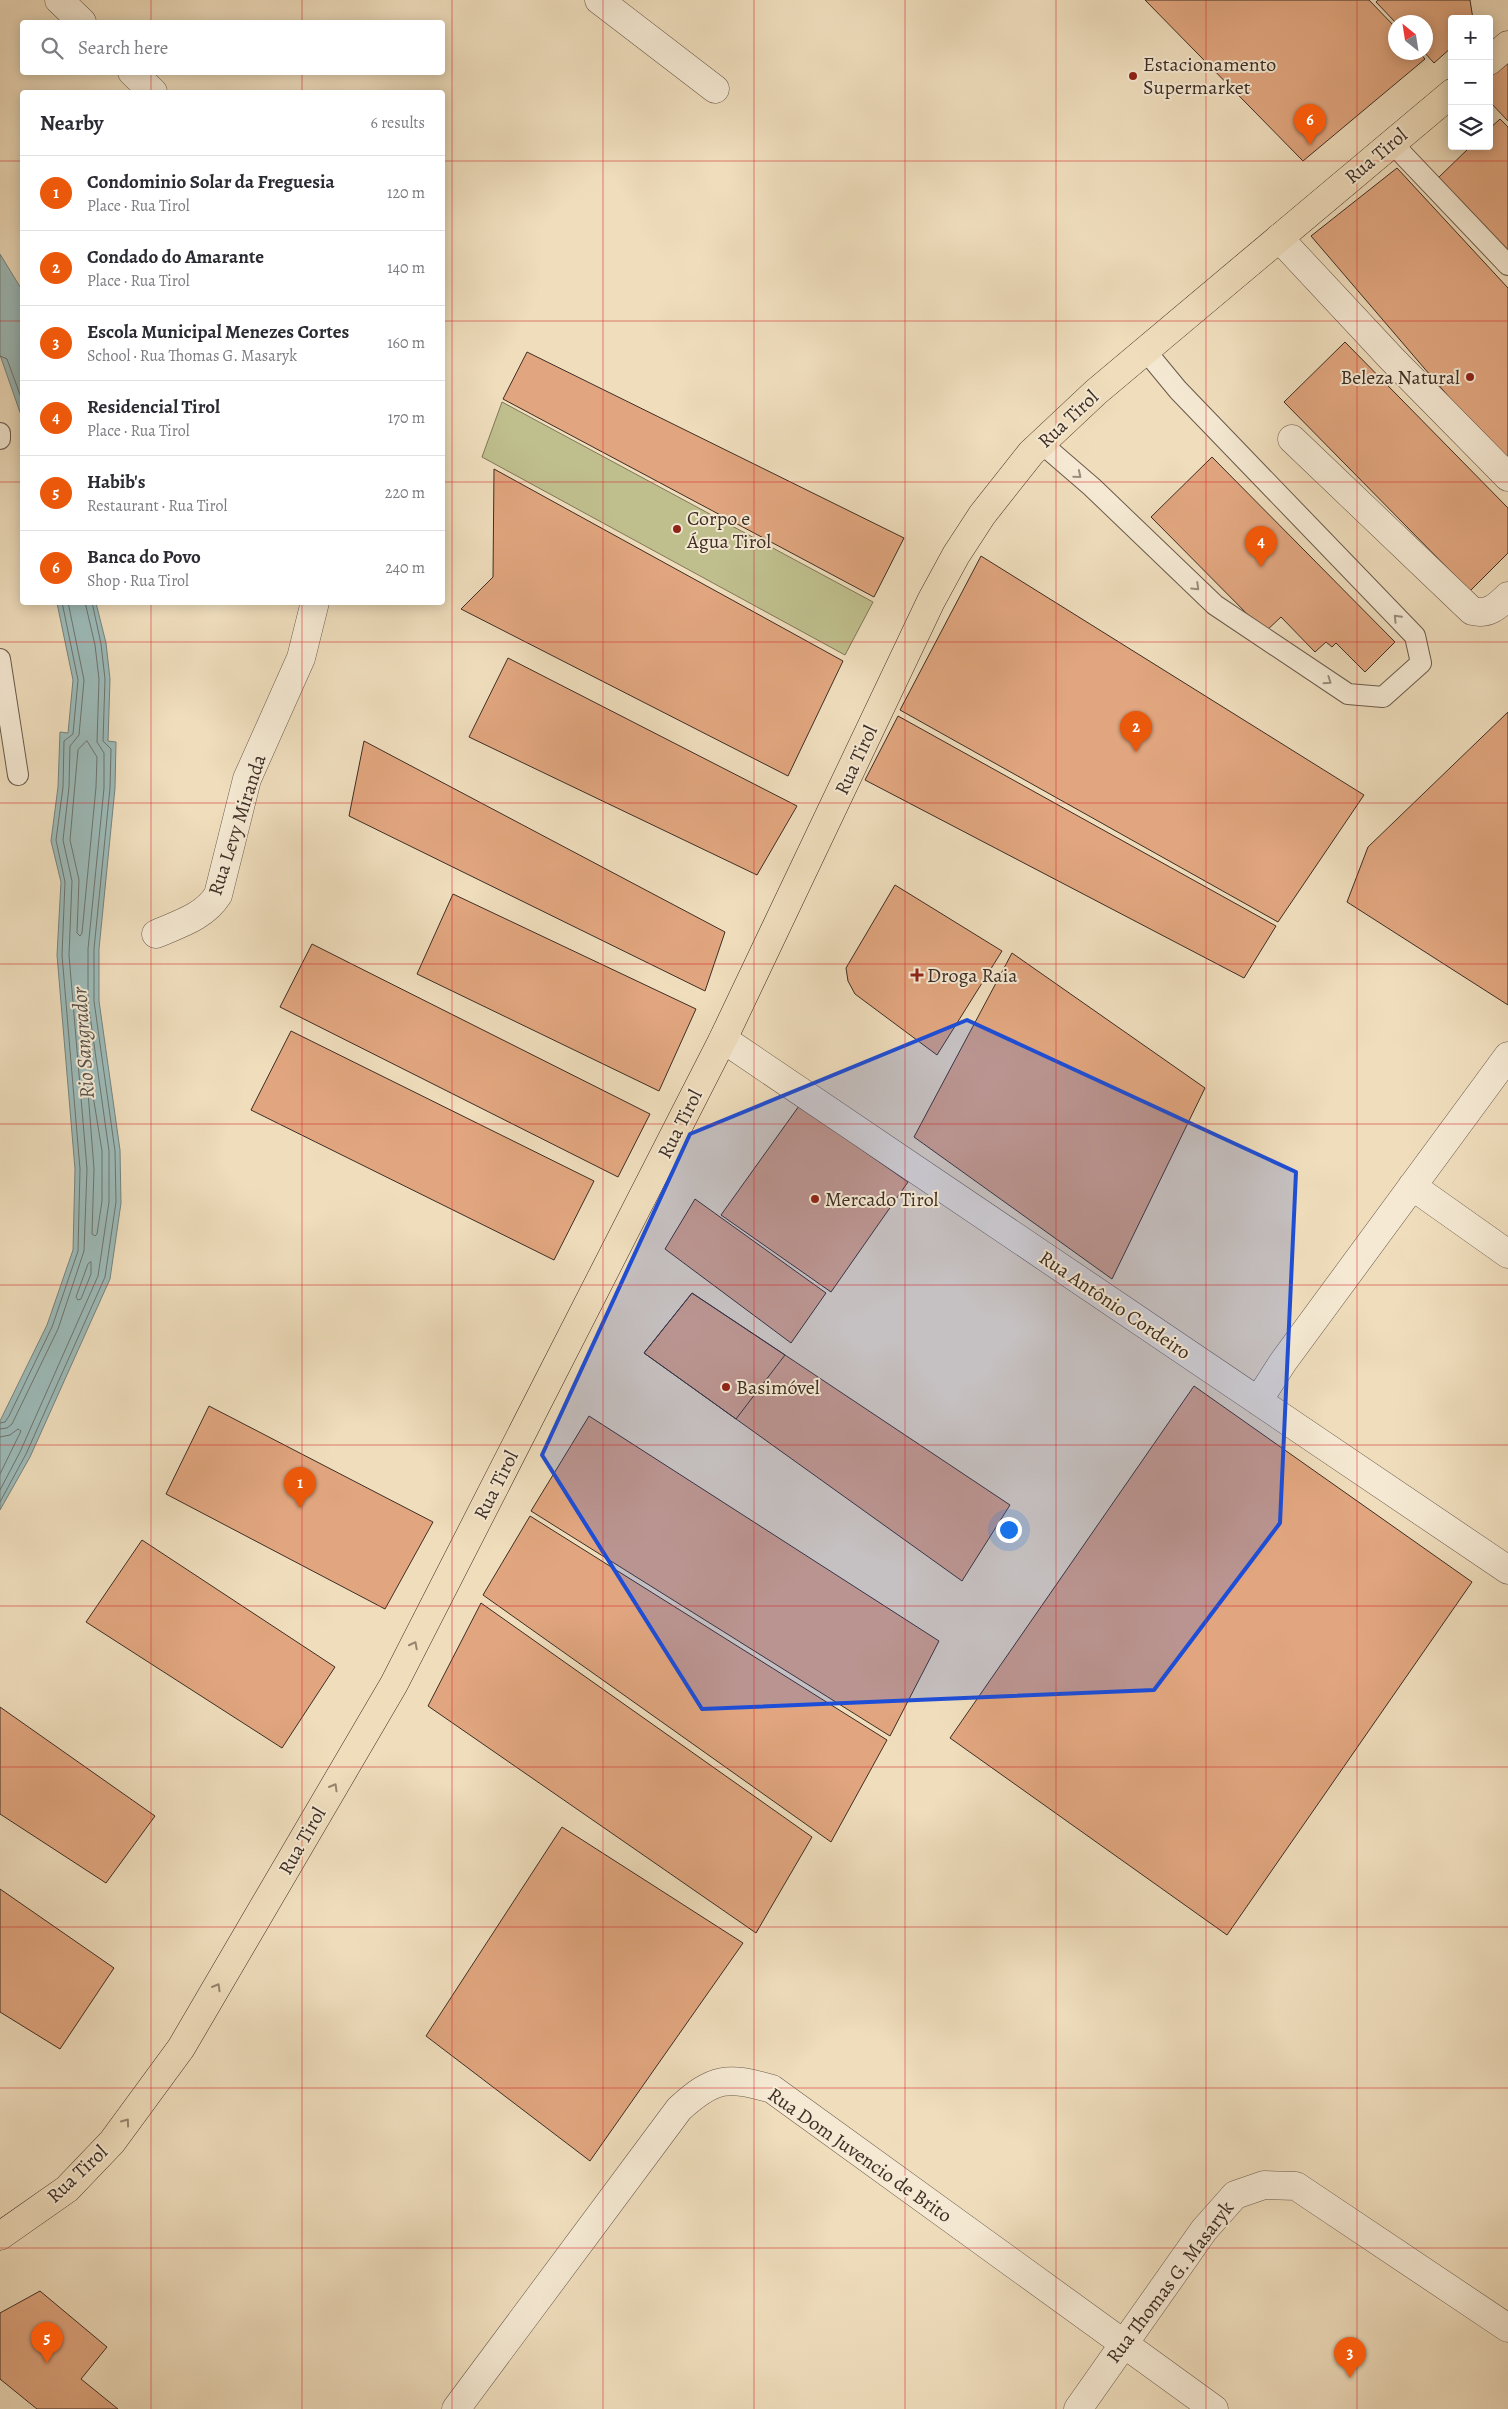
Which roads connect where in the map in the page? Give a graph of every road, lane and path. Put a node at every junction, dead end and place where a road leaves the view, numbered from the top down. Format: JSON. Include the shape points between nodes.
{"nodes":[{"id":1,"x":59,"y":0,"type":"edge"},
{"id":2,"x":599,"y":0,"type":"edge"},
{"id":3,"x":80,"y":20,"type":"edge"},
{"id":4,"x":1508,"y":45,"type":"edge"},
{"id":5,"x":1490,"y":60,"type":"edge"},
{"id":6,"x":135,"y":75,"type":"edge"},
{"id":7,"x":715,"y":89,"type":"dead end"},
{"id":8,"x":150,"y":90,"type":"edge"},
{"id":9,"x":1448,"y":96,"type":"edge"},
{"id":10,"x":1392,"y":143,"type":"junction"},
{"id":11,"x":1279,"y":238,"type":"junction"},
{"id":12,"x":1508,"y":265,"type":"edge"},
{"id":13,"x":1145,"y":350,"type":"junction"},
{"id":14,"x":0,"y":433,"type":"edge"},
{"id":15,"x":1292,"y":438,"type":"dead end"},
{"id":16,"x":0,"y":439,"type":"edge"},
{"id":17,"x":1041,"y":444,"type":"junction"},
{"id":18,"x":1508,"y":477,"type":"edge"},
{"id":19,"x":1508,"y":596,"type":"edge"},
{"id":20,"x":314,"y":605,"type":"edge"},
{"id":21,"x":0,"y":659,"type":"edge"},
{"id":22,"x":18,"y":775,"type":"dead end"},
{"id":23,"x":156,"y":934,"type":"dead end"},
{"id":24,"x":723,"y":1039,"type":"junction"},
{"id":25,"x":1508,"y":1056,"type":"edge"},
{"id":26,"x":1412,"y":1186,"type":"junction"},
{"id":27,"x":1508,"y":1254,"type":"edge"},
{"id":28,"x":1258,"y":1401,"type":"junction"},
{"id":29,"x":1508,"y":1570,"type":"edge"},
{"id":30,"x":0,"y":2236,"type":"edge"},
{"id":31,"x":1508,"y":2328,"type":"edge"},
{"id":32,"x":1123,"y":2343,"type":"junction"},
{"id":33,"x":456,"y":2409,"type":"edge"},
{"id":34,"x":1078,"y":2409,"type":"edge"},
{"id":35,"x":1214,"y":2409,"type":"edge"}],
"edges":[{"from":1,"to":3,"type":"street"},
{"from":2,"to":7,"type":"street"},
{"from":4,"to":5,"type":"main road"},
{"from":6,"to":8,"type":"street"},
{"from":9,"to":10,"type":"main road","name":"Rua Tirol"},
{"from":10,"to":11,"type":"main road","name":"Rua Tirol"},
{"from":10,"to":12,"type":"lane"},
{"from":11,"to":13,"type":"main road","name":"Rua Tirol"},
{"from":11,"to":18,"type":"street"},
{"from":13,"to":17,"type":"main road","name":"Rua Tirol"},
{"from":17,"to":13,"type":"lane","one_way":true,"via":[[1092,487],[1215,605],[1348,694],[1384,698],[1421,663],[1415,636],[1178,390]]},
{"from":14,"to":16,"type":"lane"},
{"from":15,"to":19,"type":"street","via":[[1472,611],[1483,614]]},
{"from":17,"to":24,"type":"main road","name":"Rua Tirol","via":[[982,515],[940,586]]},
{"from":20,"to":23,"type":"street","name":"Rua Levy Miranda","via":[[301,658],[247,778],[218,895],[201,914]]},
{"from":21,"to":22,"type":"lane"},
{"from":24,"to":28,"type":"street","name":"Rua Antônio Cordeiro"},
{"from":30,"to":24,"type":"main road","name":"Rua Tirol","one_way":true,"via":[[68,2189],[112,2142],[181,2048],[394,1684]]},
{"from":25,"to":26,"type":"street"},
{"from":26,"to":27,"type":"street"},
{"from":26,"to":28,"type":"street"},
{"from":28,"to":29,"type":"street","name":"Rua Antônio Cordeiro"},
{"from":31,"to":32,"type":"street","name":"Rua Thomas G. Masaryk","via":[[1296,2186],[1264,2185],[1235,2195],[1204,2230]]},
{"from":32,"to":33,"type":"street","name":"Rua Dom Juvencio de Brito","via":[[772,2089],[742,2080],[718,2082],[700,2090],[679,2109]]},
{"from":32,"to":34,"type":"street","name":"Rua Thomas G. Masaryk"},
{"from":32,"to":35,"type":"street","name":"Rua Dom Juvencio de Brito"}]}
